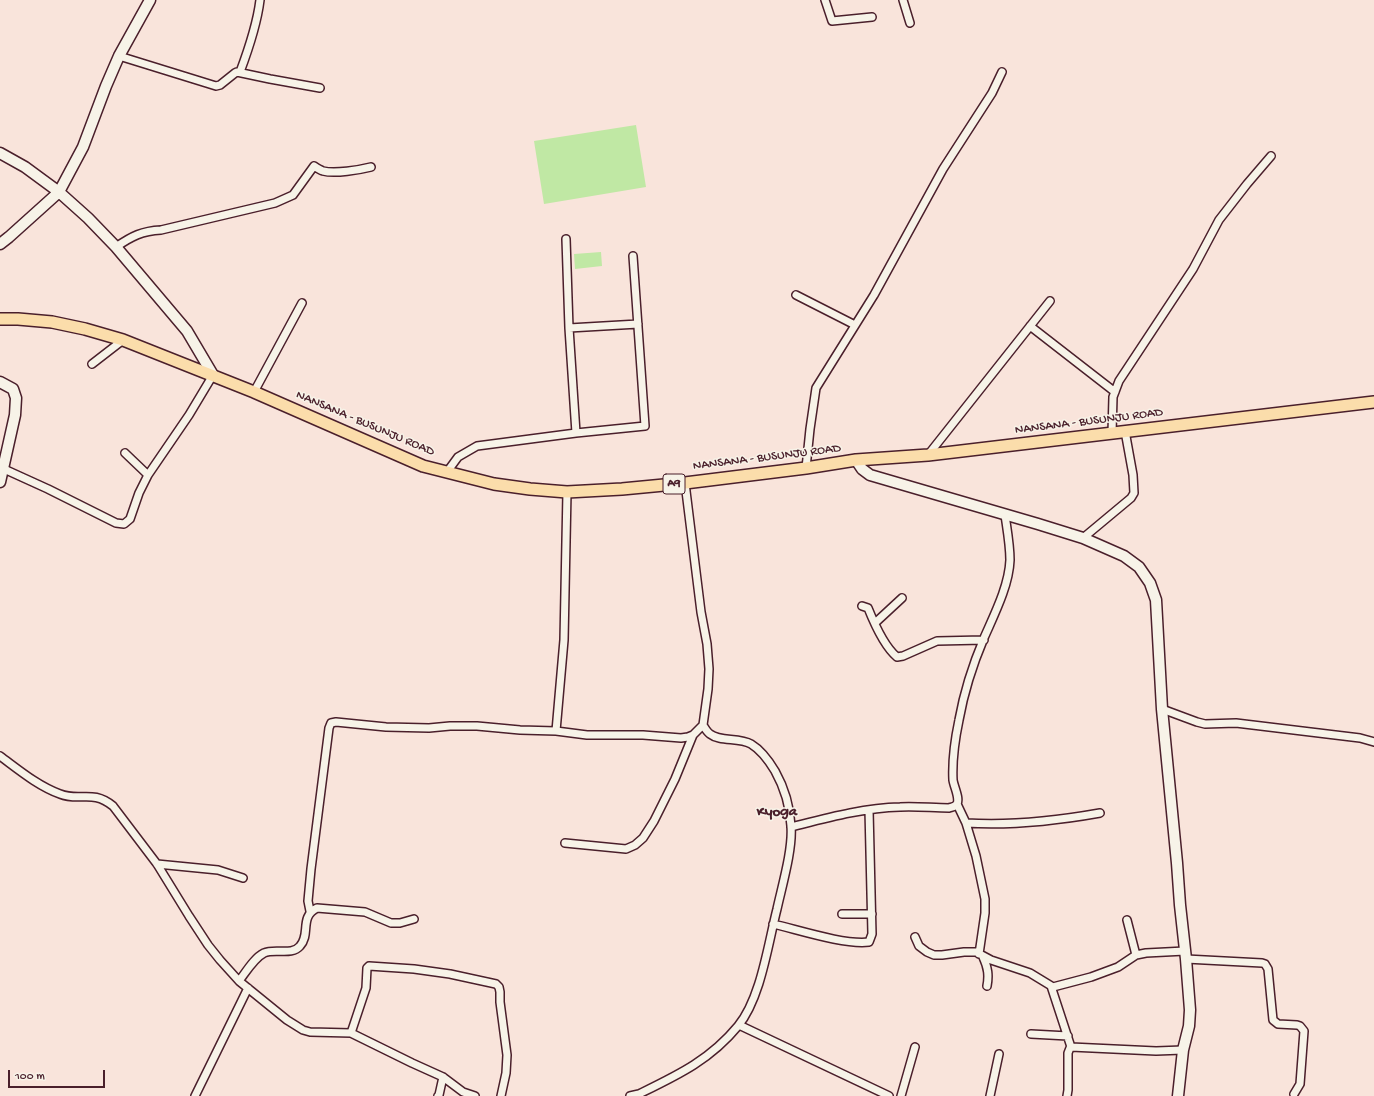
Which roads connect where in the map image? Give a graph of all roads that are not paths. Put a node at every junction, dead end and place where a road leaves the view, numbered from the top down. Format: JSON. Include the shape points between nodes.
{"nodes":[{"id":1,"x":150,"y":0,"type":"edge"},
{"id":2,"x":260,"y":0,"type":"edge"},
{"id":3,"x":826,"y":0,"type":"edge"},
{"id":4,"x":903,"y":0,"type":"edge"},
{"id":5,"x":872,"y":17,"type":"dead end"},
{"id":6,"x":910,"y":23,"type":"dead end"},
{"id":7,"x":119,"y":56,"type":"junction"},
{"id":8,"x":240,"y":72,"type":"junction"},
{"id":9,"x":1002,"y":72,"type":"dead end"},
{"id":10,"x":320,"y":88,"type":"dead end"},
{"id":11,"x":0,"y":153,"type":"edge"},
{"id":12,"x":1271,"y":156,"type":"dead end"},
{"id":13,"x":371,"y":167,"type":"dead end"},
{"id":14,"x":59,"y":192,"type":"junction"},
{"id":15,"x":566,"y":239,"type":"dead end"},
{"id":16,"x":0,"y":244,"type":"edge"},
{"id":17,"x":116,"y":247,"type":"junction"},
{"id":18,"x":633,"y":256,"type":"dead end"},
{"id":19,"x":796,"y":295,"type":"dead end"},
{"id":20,"x":1050,"y":300,"type":"dead end"},
{"id":21,"x":302,"y":303,"type":"dead end"},
{"id":22,"x":0,"y":319,"type":"edge"},
{"id":23,"x":638,"y":324,"type":"junction"},
{"id":24,"x":855,"y":325,"type":"junction"},
{"id":25,"x":1030,"y":326,"type":"junction"},
{"id":26,"x":569,"y":328,"type":"junction"},
{"id":27,"x":123,"y":340,"type":"junction"},
{"id":28,"x":92,"y":364,"type":"dead end"},
{"id":29,"x":213,"y":376,"type":"junction"},
{"id":30,"x":0,"y":382,"type":"edge"},
{"id":31,"x":254,"y":392,"type":"junction"},
{"id":32,"x":1115,"y":392,"type":"junction"},
{"id":33,"x":1374,"y":402,"type":"edge"},
{"id":34,"x":1124,"y":431,"type":"junction"},
{"id":35,"x":576,"y":433,"type":"junction"},
{"id":36,"x":1112,"y":433,"type":"junction"},
{"id":37,"x":126,"y":453,"type":"dead end"},
{"id":38,"x":928,"y":455,"type":"junction"},
{"id":39,"x":856,"y":460,"type":"junction"},
{"id":40,"x":806,"y":468,"type":"junction"},
{"id":41,"x":4,"y":469,"type":"junction"},
{"id":42,"x":447,"y":472,"type":"junction"},
{"id":43,"x":148,"y":475,"type":"junction"},
{"id":44,"x":0,"y":482,"type":"edge"},
{"id":45,"x":685,"y":483,"type":"junction"},
{"id":46,"x":568,"y":492,"type":"junction"},
{"id":47,"x":1005,"y":515,"type":"junction"},
{"id":48,"x":1083,"y":538,"type":"junction"},
{"id":49,"x":902,"y":598,"type":"dead end"},
{"id":50,"x":862,"y":606,"type":"dead end"},
{"id":51,"x":874,"y":623,"type":"junction"},
{"id":52,"x":984,"y":640,"type":"junction"},
{"id":53,"x":1162,"y":709,"type":"junction"},
{"id":54,"x":703,"y":725,"type":"junction"},
{"id":55,"x":556,"y":731,"type":"junction"},
{"id":56,"x":693,"y":735,"type":"junction"},
{"id":57,"x":1374,"y":742,"type":"edge"},
{"id":58,"x":0,"y":756,"type":"edge"},
{"id":59,"x":957,"y":804,"type":"junction"},
{"id":60,"x":869,"y":810,"type":"junction"},
{"id":61,"x":1100,"y":813,"type":"dead end"},
{"id":62,"x":966,"y":823,"type":"junction"},
{"id":63,"x":791,"y":827,"type":"junction"},
{"id":64,"x":565,"y":843,"type":"dead end"},
{"id":65,"x":157,"y":864,"type":"junction"},
{"id":66,"x":243,"y":878,"type":"dead end"},
{"id":67,"x":310,"y":911,"type":"junction"},
{"id":68,"x":842,"y":914,"type":"dead end"},
{"id":69,"x":872,"y":914,"type":"junction"},
{"id":70,"x":414,"y":919,"type":"dead end"},
{"id":71,"x":1127,"y":920,"type":"dead end"},
{"id":72,"x":773,"y":924,"type":"junction"},
{"id":73,"x":915,"y":936,"type":"dead end"},
{"id":74,"x":1136,"y":955,"type":"junction"},
{"id":75,"x":1186,"y":955,"type":"junction"},
{"id":76,"x":981,"y":956,"type":"junction"},
{"id":77,"x":239,"y":981,"type":"junction"},
{"id":78,"x":987,"y":986,"type":"dead end"},
{"id":79,"x":1051,"y":986,"type":"junction"},
{"id":80,"x":248,"y":988,"type":"junction"},
{"id":81,"x":739,"y":1025,"type":"junction"},
{"id":82,"x":351,"y":1033,"type":"junction"},
{"id":83,"x":1031,"y":1034,"type":"dead end"},
{"id":84,"x":1068,"y":1036,"type":"junction"},
{"id":85,"x":915,"y":1047,"type":"dead end"},
{"id":86,"x":1072,"y":1047,"type":"junction"},
{"id":87,"x":1183,"y":1050,"type":"junction"},
{"id":88,"x":999,"y":1054,"type":"dead end"},
{"id":89,"x":443,"y":1076,"type":"junction"},
{"id":90,"x":1294,"y":1094,"type":"dead end"},
{"id":91,"x":639,"y":1095,"type":"edge"},
{"id":92,"x":195,"y":1096,"type":"edge"},
{"id":93,"x":438,"y":1096,"type":"edge"},
{"id":94,"x":475,"y":1096,"type":"edge"},
{"id":95,"x":501,"y":1096,"type":"edge"},
{"id":96,"x":630,"y":1096,"type":"edge"},
{"id":97,"x":889,"y":1096,"type":"edge"},
{"id":98,"x":901,"y":1096,"type":"edge"},
{"id":99,"x":990,"y":1096,"type":"edge"},
{"id":100,"x":1067,"y":1096,"type":"edge"},
{"id":101,"x":1178,"y":1096,"type":"edge"}],
"edges":[{"from":1,"to":7,"type":"street"},
{"from":2,"to":8,"type":"street","via":[[251,44]]},
{"from":3,"to":5,"type":"street","via":[[832,21]]},
{"from":4,"to":6,"type":"street"},
{"from":7,"to":8,"type":"street","via":[[216,86],[235,72]]},
{"from":7,"to":14,"type":"street","via":[[83,147]]},
{"from":8,"to":10,"type":"street"},
{"from":9,"to":24,"type":"street","via":[[992,93],[943,169]]},
{"from":11,"to":14,"type":"street","via":[[25,167]]},
{"from":12,"to":32,"type":"street","via":[[1219,220],[1193,269],[1119,381]]},
{"from":13,"to":17,"type":"street","via":[[333,172],[322,171],[314,166],[294,195],[275,203],[144,232],[128,238]]},
{"from":14,"to":16,"type":"street"},
{"from":14,"to":17,"type":"street"},
{"from":15,"to":26,"type":"street"},
{"from":17,"to":29,"type":"street","via":[[187,331]]},
{"from":18,"to":23,"type":"street"},
{"from":19,"to":24,"type":"street"},
{"from":20,"to":25,"type":"street"},
{"from":21,"to":31,"type":"street"},
{"from":22,"to":27,"type":"main road","name":"NANSANA - BUSUNJU ROAD","number":"A9","via":[[52,322]]},
{"from":23,"to":26,"type":"street"},
{"from":23,"to":35,"type":"street","via":[[645,426]]},
{"from":24,"to":40,"type":"street","via":[[816,388]]},
{"from":25,"to":32,"type":"street"},
{"from":25,"to":38,"type":"street"},
{"from":26,"to":35,"type":"street"},
{"from":27,"to":28,"type":"street"},
{"from":27,"to":29,"type":"main road","name":"NANSANA - BUSUNJU ROAD","number":"A9"},
{"from":29,"to":31,"type":"main road","name":"NANSANA - BUSUNJU ROAD","number":"A9"},
{"from":29,"to":43,"type":"street"},
{"from":30,"to":41,"type":"street","via":[[13,388],[16,398]]},
{"from":31,"to":42,"type":"main road","name":"NANSANA - BUSUNJU ROAD","number":"A9","via":[[423,466]]},
{"from":32,"to":36,"type":"street"},
{"from":33,"to":34,"type":"main road","name":"NANSANA - BUSUNJU ROAD","number":"A9"},
{"from":34,"to":36,"type":"main road","name":"NANSANA - BUSUNJU ROAD","number":"A9"},
{"from":34,"to":48,"type":"street","via":[[1134,493]]},
{"from":35,"to":42,"type":"street","via":[[477,446],[458,457]]},
{"from":36,"to":38,"type":"main road","name":"NANSANA - BUSUNJU ROAD","number":"A9"},
{"from":37,"to":43,"type":"street"},
{"from":38,"to":39,"type":"main road","name":"NANSANA - BUSUNJU ROAD","number":"A9"},
{"from":39,"to":40,"type":"main road","name":"NANSANA - BUSUNJU ROAD","number":"A9"},
{"from":39,"to":47,"type":"street","via":[[870,475]]},
{"from":40,"to":45,"type":"main road","name":"NANSANA - BUSUNJU ROAD","number":"A9"},
{"from":41,"to":43,"type":"street","via":[[116,524],[124,524],[130,519]]},
{"from":41,"to":44,"type":"street"},
{"from":42,"to":46,"type":"main road","name":"NANSANA - BUSUNJU ROAD","number":"A9","via":[[494,484]]},
{"from":45,"to":46,"type":"main road","name":"NANSANA - BUSUNJU ROAD","number":"A9"},
{"from":45,"to":54,"type":"street","via":[[709,669]]},
{"from":46,"to":55,"type":"street","via":[[564,640]]},
{"from":47,"to":48,"type":"street"},
{"from":47,"to":52,"type":"street","via":[[1010,560],[1007,580]]},
{"from":48,"to":53,"type":"street","via":[[1124,556],[1139,567],[1150,583],[1156,600]]},
{"from":49,"to":51,"type":"street"},
{"from":50,"to":51,"type":"street","via":[[868,608]]},
{"from":51,"to":52,"type":"street","via":[[897,657],[937,641]]},
{"from":52,"to":59,"type":"street","via":[[963,700],[958,725],[952,768]]},
{"from":53,"to":57,"type":"street","via":[[1205,724],[1236,723],[1360,738]]},
{"from":53,"to":75,"type":"street"},
{"from":54,"to":56,"type":"street"},
{"from":54,"to":63,"type":"street","via":[[710,734],[750,744],[764,755],[784,790]]},
{"from":55,"to":56,"type":"street","via":[[587,735],[681,738]]},
{"from":55,"to":67,"type":"street","via":[[477,726],[429,728],[331,723],[311,869],[308,900]]},
{"from":56,"to":64,"type":"street","via":[[654,821],[635,846],[626,849]]},
{"from":58,"to":65,"type":"street","via":[[38,784],[62,795],[94,796],[105,800],[113,806]]},
{"from":59,"to":60,"type":"street","via":[[949,808],[900,807]]},
{"from":59,"to":62,"type":"street"},
{"from":60,"to":63,"type":"street"},
{"from":60,"to":69,"type":"street"},
{"from":61,"to":62,"type":"street","via":[[1025,824]]},
{"from":62,"to":76,"type":"street","via":[[985,899]]},
{"from":63,"to":72,"type":"street","via":[[789,851]]},
{"from":65,"to":66,"type":"street","via":[[218,870]]},
{"from":65,"to":77,"type":"street","via":[[208,945]]},
{"from":67,"to":70,"type":"street","via":[[317,908],[365,912],[391,923]]},
{"from":67,"to":77,"type":"street","via":[[305,934],[297,949],[263,953]]},
{"from":68,"to":69,"type":"street"},
{"from":69,"to":72,"type":"street","via":[[871,939],[862,943]]},
{"from":71,"to":74,"type":"street"},
{"from":72,"to":81,"type":"street","via":[[758,986]]},
{"from":73,"to":76,"type":"street","via":[[919,946],[934,955],[970,952]]},
{"from":74,"to":75,"type":"street"},
{"from":74,"to":79,"type":"street","via":[[1118,967],[1091,977]]},
{"from":75,"to":87,"type":"street","via":[[1190,1010]]},
{"from":75,"to":90,"type":"street","via":[[1265,964],[1268,969],[1273,1020],[1278,1024],[1300,1026],[1304,1031],[1300,1084]]},
{"from":76,"to":78,"type":"street","via":[[989,974]]},
{"from":76,"to":79,"type":"street","via":[[1030,973]]},
{"from":77,"to":80,"type":"street"},
{"from":79,"to":84,"type":"street"},
{"from":80,"to":82,"type":"street","via":[[303,1030]]},
{"from":80,"to":92,"type":"street"},
{"from":81,"to":91,"type":"street","via":[[716,1050],[692,1067]]},
{"from":81,"to":97,"type":"street"},
{"from":82,"to":89,"type":"street"},
{"from":82,"to":95,"type":"street","via":[[366,988],[369,966],[457,975],[496,984],[500,992],[507,1055]]},
{"from":83,"to":84,"type":"street"},
{"from":84,"to":86,"type":"street"},
{"from":85,"to":98,"type":"street"},
{"from":86,"to":87,"type":"street"},
{"from":86,"to":100,"type":"street","via":[[1068,1052]]},
{"from":87,"to":101,"type":"street"},
{"from":88,"to":99,"type":"street"},
{"from":89,"to":93,"type":"street"},
{"from":89,"to":94,"type":"street","via":[[463,1092]]},
{"from":91,"to":96,"type":"street"}]}
